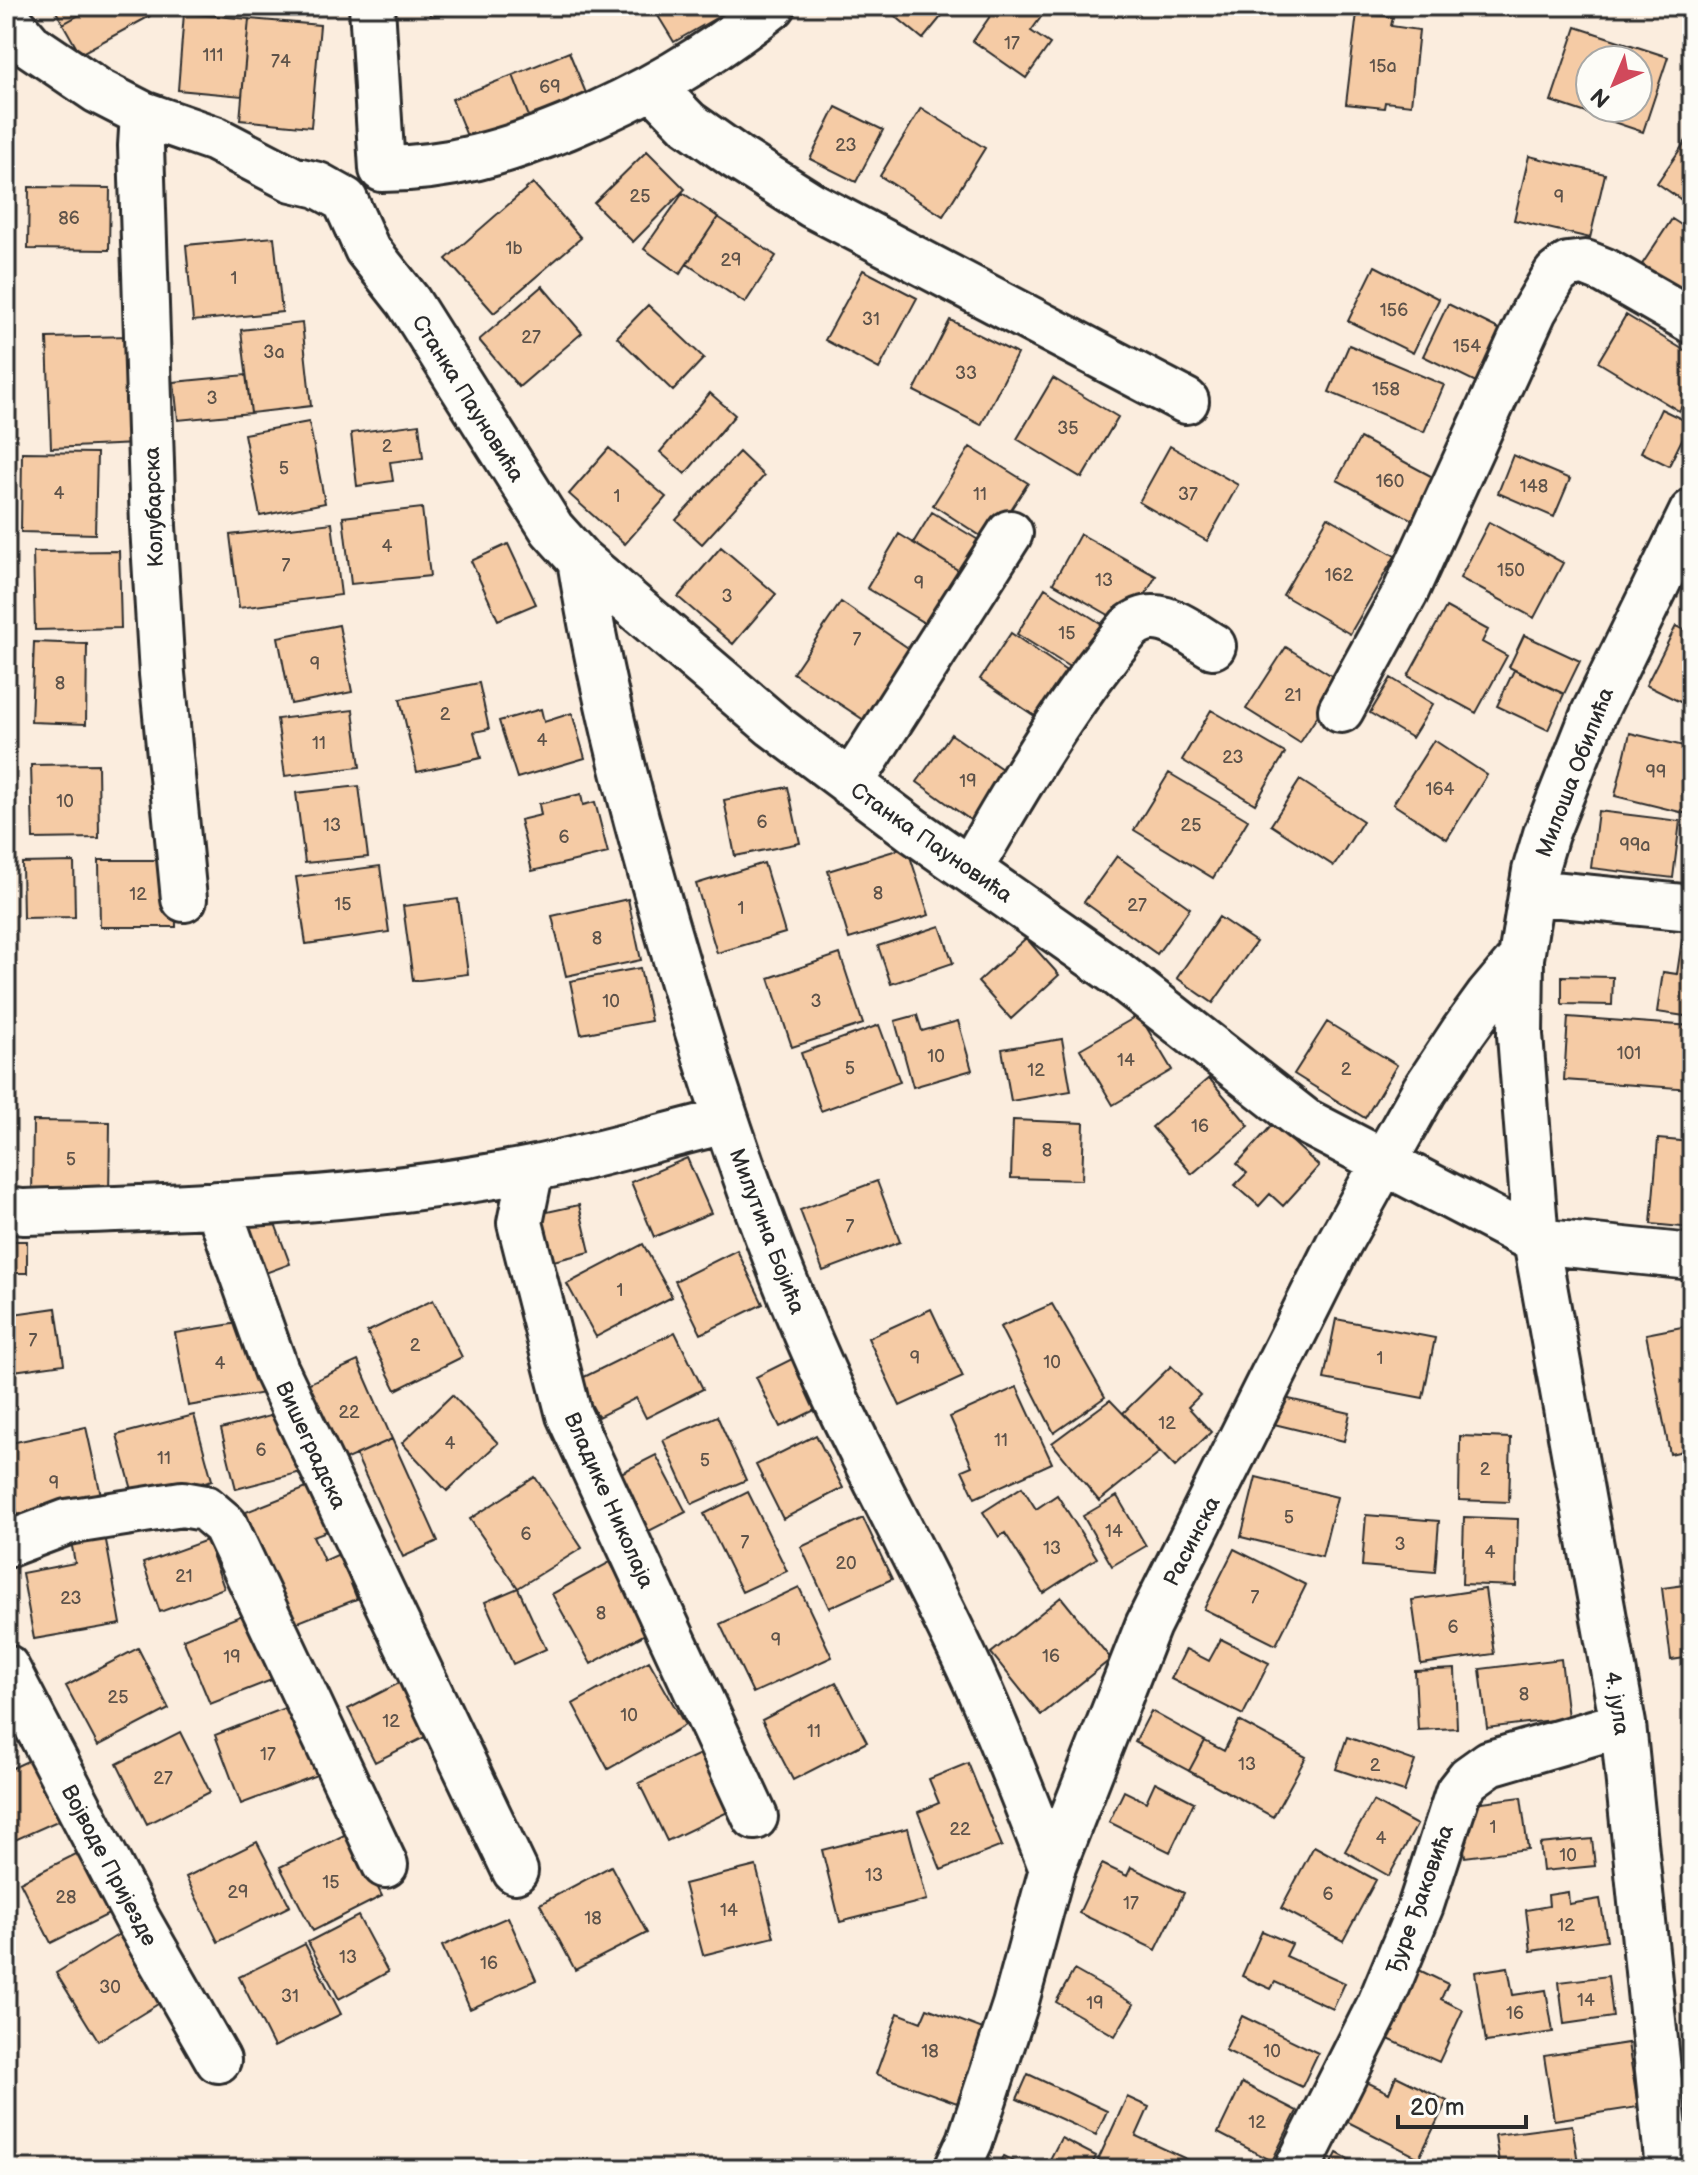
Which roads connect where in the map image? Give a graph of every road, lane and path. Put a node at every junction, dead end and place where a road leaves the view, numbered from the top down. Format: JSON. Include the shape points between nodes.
{"nodes":[{"id":1,"x":372,"y":6,"type":"edge"},
{"id":2,"x":773,"y":6,"type":"edge"},
{"id":3,"x":6,"y":17,"type":"edge"},
{"id":4,"x":6,"y":68,"type":"edge"},
{"id":5,"x":64,"y":70,"type":"junction"},
{"id":6,"x":654,"y":88,"type":"junction"},
{"id":7,"x":143,"y":114,"type":"junction"},
{"id":8,"x":382,"y":169,"type":"junction"},
{"id":9,"x":345,"y":200,"type":"junction"},
{"id":10,"x":1692,"y":321,"type":"edge"},
{"id":11,"x":1186,"y":401,"type":"dead end"},
{"id":12,"x":1692,"y":512,"type":"edge"},
{"id":13,"x":1010,"y":533,"type":"dead end"},
{"id":14,"x":580,"y":560,"type":"junction"},
{"id":15,"x":1213,"y":646,"type":"dead end"},
{"id":16,"x":1341,"y":710,"type":"dead end"},
{"id":17,"x":850,"y":784,"type":"junction"},
{"id":18,"x":970,"y":869,"type":"junction"},
{"id":19,"x":1532,"y":892,"type":"junction"},
{"id":20,"x":184,"y":899,"type":"dead end"},
{"id":21,"x":1692,"y":908,"type":"edge"},
{"id":22,"x":1521,"y":958,"type":"junction"},
{"id":23,"x":725,"y":1121,"type":"junction"},
{"id":24,"x":1384,"y":1162,"type":"junction"},
{"id":25,"x":531,"y":1169,"type":"junction"},
{"id":26,"x":217,"y":1204,"type":"junction"},
{"id":27,"x":6,"y":1210,"type":"edge"},
{"id":28,"x":1536,"y":1241,"type":"junction"},
{"id":29,"x":1692,"y":1257,"type":"edge"},
{"id":30,"x":6,"y":1545,"type":"edge"},
{"id":31,"x":6,"y":1667,"type":"edge"},
{"id":32,"x":1623,"y":1724,"type":"junction"},
{"id":33,"x":755,"y":1817,"type":"dead end"},
{"id":34,"x":385,"y":1865,"type":"dead end"},
{"id":35,"x":1052,"y":1869,"type":"junction"},
{"id":36,"x":515,"y":1871,"type":"dead end"},
{"id":37,"x":218,"y":2060,"type":"dead end"},
{"id":38,"x":957,"y":2169,"type":"edge"},
{"id":39,"x":1297,"y":2169,"type":"edge"},
{"id":40,"x":1668,"y":2169,"type":"edge"}],
"edges":[{"from":1,"to":8,"type":"street"},
{"from":2,"to":6,"type":"street"},
{"from":3,"to":5,"type":"street","via":[[30,45]]},
{"from":4,"to":5,"type":"street"},
{"from":5,"to":7,"type":"street"},
{"from":6,"to":8,"type":"street","via":[[480,158]]},
{"from":6,"to":11,"type":"street","via":[[688,123],[812,205]]},
{"from":7,"to":9,"type":"street","via":[[215,139]]},
{"from":7,"to":20,"type":"street","name":"Колубарска","via":[[153,526]]},
{"from":8,"to":9,"type":"street"},
{"from":9,"to":14,"type":"street","name":"Станка Пауновића","via":[[367,249],[417,314],[545,518]]},
{"from":10,"to":16,"type":"street","via":[[1585,263],[1568,265],[1556,274],[1534,311],[1405,593]]},
{"from":12,"to":19,"type":"street","name":"Милоша Обилића","via":[[1594,713],[1546,834]]},
{"from":13,"to":17,"type":"street"},
{"from":14,"to":17,"type":"street","name":"Станка Пауновића","via":[[715,678]]},
{"from":14,"to":23,"type":"street","name":"Милутина Бојића","via":[[613,732]]},
{"from":15,"to":18,"type":"street","via":[[1155,616],[1129,628],[1069,708]]},
{"from":17,"to":18,"type":"street","name":"Станка Пауновића"},
{"from":18,"to":24,"type":"street","name":"Станка Пауновића","via":[[1115,972],[1305,1121]]},
{"from":19,"to":21,"type":"street"},
{"from":19,"to":22,"type":"street","name":"Милоша Обилића"},
{"from":22,"to":24,"type":"street","name":"Расинска","via":[[1463,1032]]},
{"from":22,"to":28,"type":"street","name":"Милоша Обилића","via":[[1520,1035]]},
{"from":23,"to":25,"type":"street"},
{"from":23,"to":35,"type":"street","name":"Милутина Бојића","via":[[838,1403],[977,1685]]},
{"from":24,"to":28,"type":"street","name":"Станка Пауновића"},
{"from":24,"to":35,"type":"street","name":"Расинска","via":[[1148,1625]]},
{"from":25,"to":26,"type":"street","via":[[362,1194]]},
{"from":25,"to":33,"type":"street","name":"Владике Николаја","via":[[520,1223],[569,1415]]},
{"from":26,"to":27,"type":"street"},
{"from":26,"to":36,"type":"street","name":"Вишеградска","via":[[276,1370]]},
{"from":28,"to":29,"type":"street","name":"Станка Пауновића"},
{"from":28,"to":32,"type":"street","name":"4. јула"},
{"from":30,"to":34,"type":"street","via":[[67,1522],[182,1504],[205,1508],[225,1525]]},
{"from":31,"to":37,"type":"street","name":"Војводе Пријезде","via":[[139,1922]]},
{"from":32,"to":39,"type":"street","name":"Ђуре Ђаковића","via":[[1490,1763],[1458,1792],[1421,1905],[1380,2004]]},
{"from":32,"to":40,"type":"street","name":"4. јула"},
{"from":35,"to":38,"type":"street","name":"Расинска","via":[[1015,2005]]}]}
